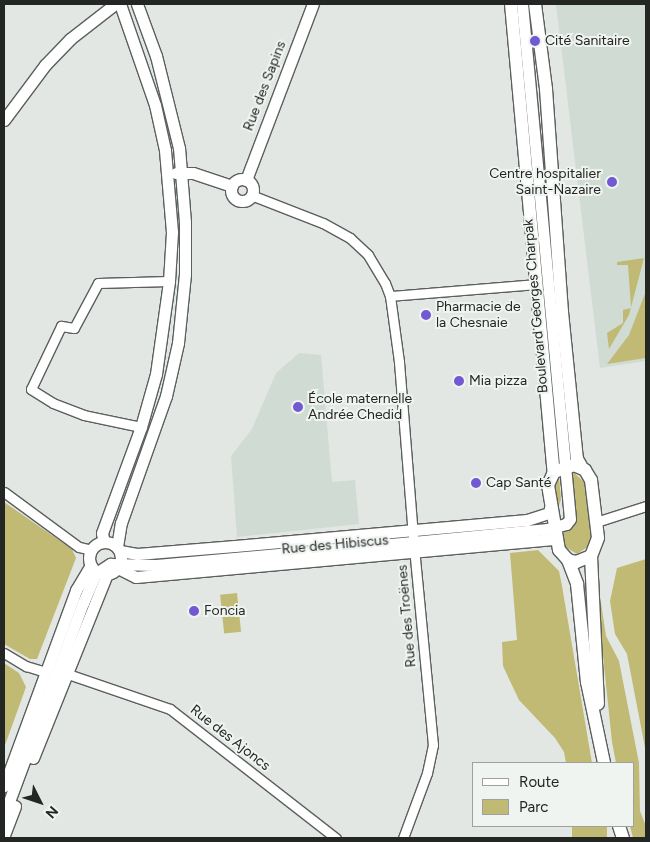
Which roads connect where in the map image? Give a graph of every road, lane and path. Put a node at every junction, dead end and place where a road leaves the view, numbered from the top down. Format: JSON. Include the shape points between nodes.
{"nodes":[{"id":1,"x":116,"y":4,"type":"edge"},
{"id":2,"x":120,"y":4,"type":"edge"},
{"id":3,"x":137,"y":4,"type":"edge"},
{"id":4,"x":313,"y":4,"type":"edge"},
{"id":5,"x":511,"y":4,"type":"edge"},
{"id":6,"x":522,"y":4,"type":"edge"},
{"id":7,"x":536,"y":4,"type":"edge"},
{"id":8,"x":4,"y":120,"type":"edge"},
{"id":9,"x":182,"y":172,"type":"junction"},
{"id":10,"x":168,"y":176,"type":"junction"},
{"id":11,"x":246,"y":180,"type":"junction"},
{"id":12,"x":232,"y":186,"type":"junction"},
{"id":13,"x":251,"y":195,"type":"junction"},
{"id":14,"x":169,"y":281,"type":"junction"},
{"id":15,"x":536,"y":284,"type":"junction"},
{"id":16,"x":390,"y":296,"type":"junction"},
{"id":17,"x":141,"y":427,"type":"junction"},
{"id":18,"x":566,"y":466,"type":"junction"},
{"id":19,"x":581,"y":466,"type":"junction"},
{"id":20,"x":554,"y":472,"type":"junction"},
{"id":21,"x":4,"y":492,"type":"edge"},
{"id":22,"x":646,"y":506,"type":"edge"},
{"id":23,"x":550,"y":508,"type":"junction"},
{"id":24,"x":596,"y":522,"type":"junction"},
{"id":25,"x":413,"y":528,"type":"junction"},
{"id":26,"x":552,"y":531,"type":"junction"},
{"id":27,"x":104,"y":542,"type":"junction"},
{"id":28,"x":414,"y":548,"type":"junction"},
{"id":29,"x":118,"y":549,"type":"junction"},
{"id":30,"x":92,"y":550,"type":"junction"},
{"id":31,"x":592,"y":556,"type":"junction"},
{"id":32,"x":568,"y":560,"type":"junction"},
{"id":33,"x":119,"y":566,"type":"junction"},
{"id":34,"x":99,"y":570,"type":"junction"},
{"id":35,"x":4,"y":653,"type":"edge"},
{"id":36,"x":46,"y":672,"type":"junction"},
{"id":37,"x":65,"y":673,"type":"junction"},
{"id":38,"x":598,"y":732,"type":"junction"},
{"id":39,"x":604,"y":762,"type":"edge"},
{"id":40,"x":4,"y":786,"type":"edge"},
{"id":41,"x":4,"y":815,"type":"edge"},
{"id":42,"x":4,"y":835,"type":"edge"},
{"id":43,"x":336,"y":838,"type":"edge"},
{"id":44,"x":403,"y":838,"type":"edge"}],
"edges":[{"from":1,"to":8,"type":"street","via":[[70,40],[45,65]]},
{"from":2,"to":10,"type":"street","via":[[156,105]]},
{"from":3,"to":9,"type":"street","via":[[170,107]]},
{"from":4,"to":11,"type":"street","name":"Rue des Sapins"},
{"from":5,"to":15,"type":"main road","name":"Boulevard Georges Charpak"},
{"from":6,"to":18,"type":"street","name":"Boulevard Georges Charpak"},
{"from":7,"to":19,"type":"main road","name":"Boulevard Georges Charpak","via":[[546,89],[562,312],[577,460]]},
{"from":9,"to":10,"type":"street"},
{"from":9,"to":12,"type":"street"},
{"from":9,"to":29,"type":"street","via":[[185,274],[178,343],[166,396],[122,523]]},
{"from":10,"to":14,"type":"street","via":[[172,232]]},
{"from":11,"to":12,"type":"street","via":[[239,179]]},
{"from":11,"to":13,"type":"street","via":[[252,188]]},
{"from":12,"to":13,"type":"street","via":[[236,198],[242,200]]},
{"from":13,"to":16,"type":"street","name":"Rue des Troënes","via":[[323,223],[350,238],[374,263]]},
{"from":14,"to":17,"type":"street","via":[[159,360]]},
{"from":14,"to":17,"type":"street","via":[[98,283],[74,328],[61,326],[31,389],[84,415]]},
{"from":15,"to":16,"type":"street"},
{"from":15,"to":20,"type":"main road","name":"Boulevard Georges Charpak"},
{"from":16,"to":25,"type":"street","name":"Rue des Troënes"},
{"from":17,"to":27,"type":"street","via":[[102,533]]},
{"from":18,"to":19,"type":"main road"},
{"from":18,"to":20,"type":"main road"},
{"from":18,"to":26,"type":"street","name":"Boulevard Georges Charpak","via":[[570,519]]},
{"from":19,"to":24,"type":"main road","name":"Boulevard Georges Charpak","via":[[591,480]]},
{"from":20,"to":23,"type":"main road","name":"Boulevard Georges Charpak","via":[[548,485]]},
{"from":21,"to":30,"type":"street","via":[[79,546]]},
{"from":22,"to":24,"type":"street"},
{"from":23,"to":25,"type":"street","name":"Rue des Hibiscus","via":[[549,513],[527,520]]},
{"from":23,"to":26,"type":"main road","name":"Boulevard Georges Charpak"},
{"from":24,"to":31,"type":"main road","name":"Boulevard Georges Charpak","via":[[597,545]]},
{"from":25,"to":28,"type":"street","name":"Rue des Troënes"},
{"from":25,"to":29,"type":"street","name":"Rue des Hibiscus","via":[[137,554]]},
{"from":26,"to":28,"type":"street","name":"Rue des Hibiscus"},
{"from":26,"to":32,"type":"main road","name":"Boulevard Georges Charpak","via":[[559,550]]},
{"from":27,"to":29,"type":"street","name":"Rue des Hibiscus"},
{"from":27,"to":30,"type":"street"},
{"from":28,"to":33,"type":"street","name":"Rue des Hibiscus","via":[[136,577]]},
{"from":28,"to":44,"type":"street","name":"Rue des Troënes","via":[[433,745],[429,768]]},
{"from":29,"to":33,"type":"street"},
{"from":30,"to":34,"type":"street"},
{"from":31,"to":32,"type":"main road","via":[[581,562]]},
{"from":31,"to":38,"type":"main road"},
{"from":32,"to":38,"type":"main road","via":[[576,584],[588,682]]},
{"from":33,"to":34,"type":"street","via":[[110,564]]},
{"from":34,"to":36,"type":"street","via":[[76,590]]},
{"from":34,"to":37,"type":"street"},
{"from":34,"to":41,"type":"street","via":[[83,603]]},
{"from":35,"to":36,"type":"street"},
{"from":36,"to":40,"type":"street"},
{"from":37,"to":42,"type":"street"},
{"from":37,"to":43,"type":"street","name":"Rue des Ajoncs","via":[[170,710]]},
{"from":38,"to":39,"type":"main road"}]}
